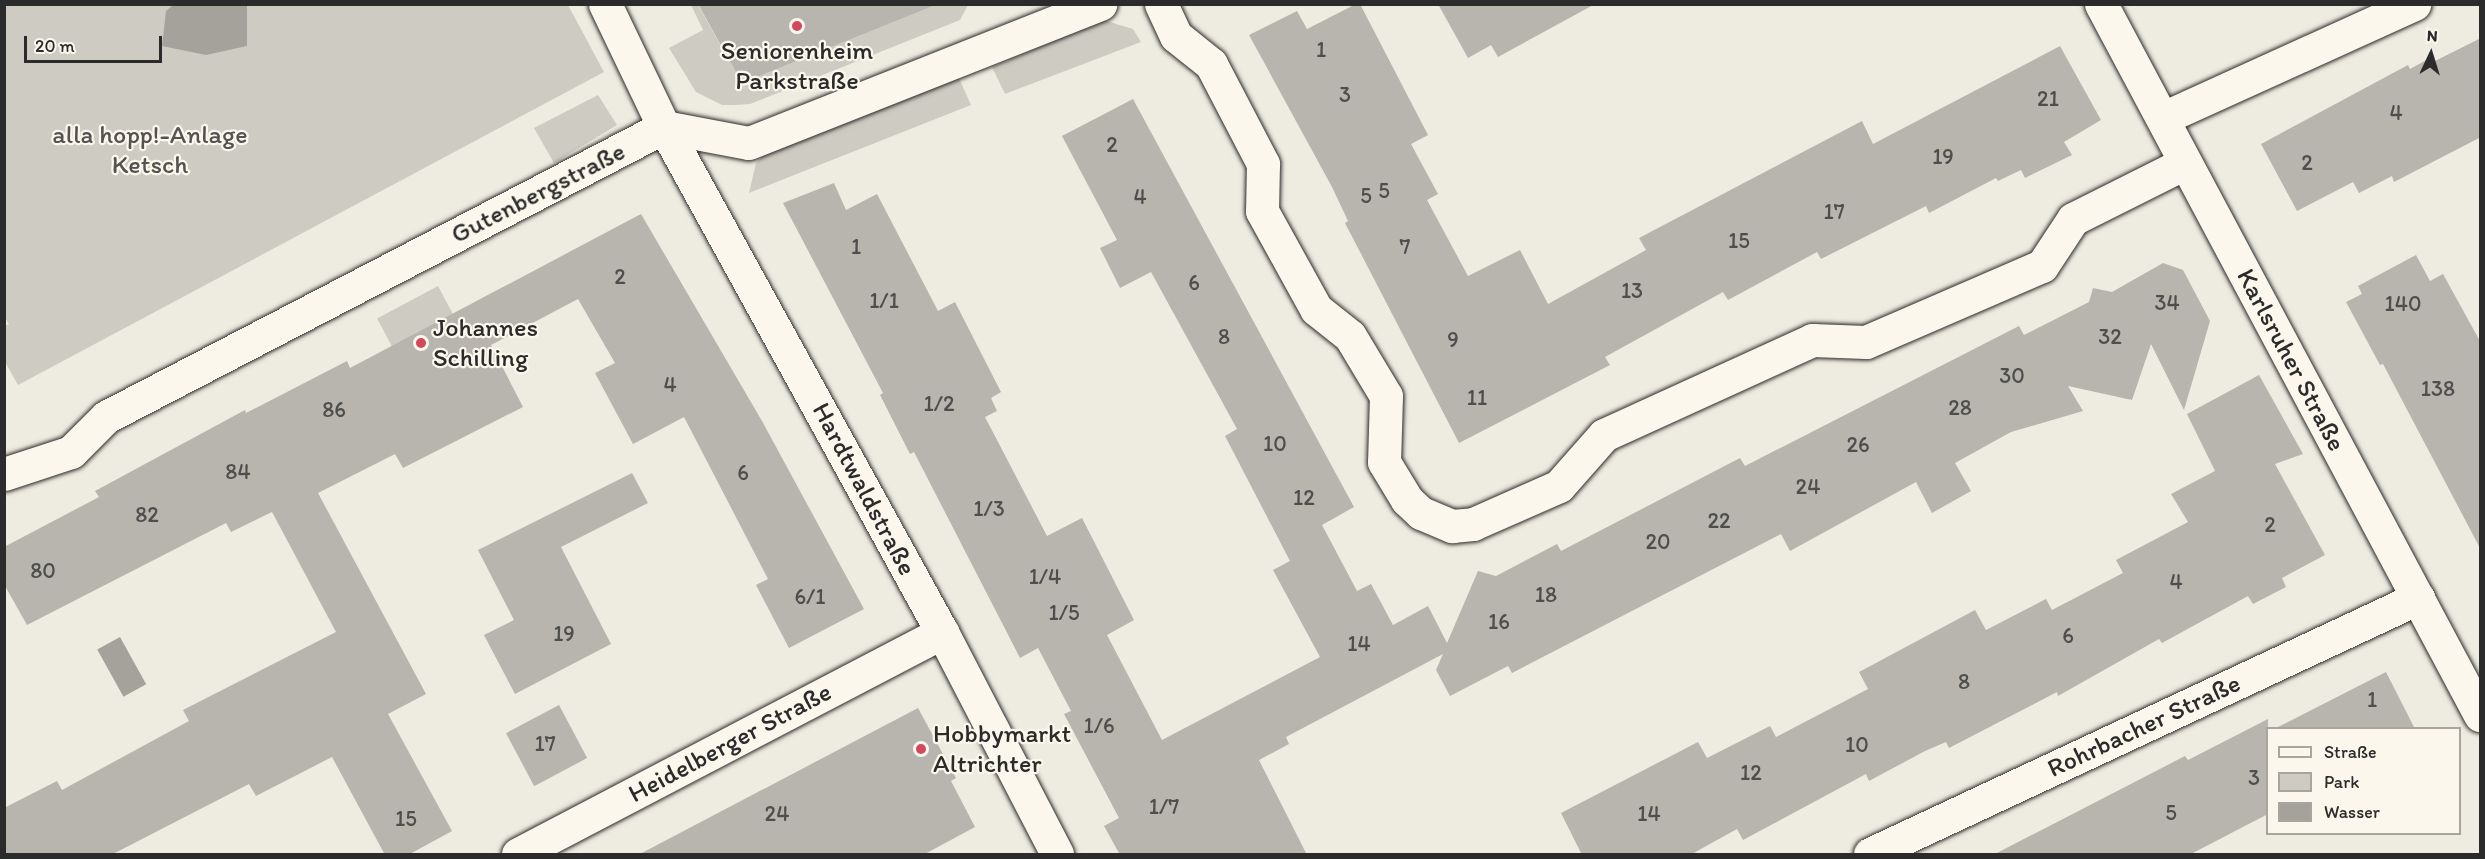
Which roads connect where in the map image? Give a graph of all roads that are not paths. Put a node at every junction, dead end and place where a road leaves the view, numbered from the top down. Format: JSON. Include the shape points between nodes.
{"nodes":[{"id":1,"x":604,"y":4,"type":"edge"},
{"id":2,"x":1100,"y":4,"type":"edge"},
{"id":3,"x":1161,"y":4,"type":"edge"},
{"id":4,"x":2101,"y":4,"type":"edge"},
{"id":5,"x":2414,"y":4,"type":"edge"},
{"id":6,"x":2163,"y":118,"type":"junction"},
{"id":7,"x":664,"y":127,"type":"junction"},
{"id":8,"x":2186,"y":163,"type":"junction"},
{"id":9,"x":4,"y":474,"type":"edge"},
{"id":10,"x":2418,"y":598,"type":"junction"},
{"id":11,"x":942,"y":632,"type":"junction"},
{"id":12,"x":2481,"y":715,"type":"edge"},
{"id":13,"x":518,"y":855,"type":"edge"},
{"id":14,"x":1057,"y":855,"type":"edge"},
{"id":15,"x":1870,"y":855,"type":"edge"}],
"edges":[{"from":1,"to":7,"type":"street","name":"Hardtwaldstraße"},
{"from":2,"to":7,"type":"street","via":[[749,143]]},
{"from":3,"to":8,"type":"street","via":[[1176,36],[1211,64],[1263,164],[1262,212],[1316,309],[1350,336],[1386,396],[1384,462],[1407,500],[1421,513],[1452,526],[1473,524],[1559,486],[1604,435],[1812,340],[1866,342],[2042,266],[2073,219]]},
{"from":4,"to":6,"type":"street","name":"Karlsruher Straße"},
{"from":5,"to":6,"type":"street"},
{"from":6,"to":8,"type":"street","name":"Karlsruher Straße"},
{"from":7,"to":9,"type":"street","name":"Gutenbergstraße","via":[[106,417],[71,452]]},
{"from":7,"to":11,"type":"street","name":"Hardtwaldstraße"},
{"from":8,"to":10,"type":"street","name":"Karlsruher Straße"},
{"from":10,"to":12,"type":"street","name":"Karlsruher Straße"},
{"from":10,"to":15,"type":"street","name":"Rohrbacher Straße"},
{"from":11,"to":13,"type":"street","name":"Heidelberger Straße"},
{"from":11,"to":14,"type":"street","name":"Hardtwaldstraße"}]}
